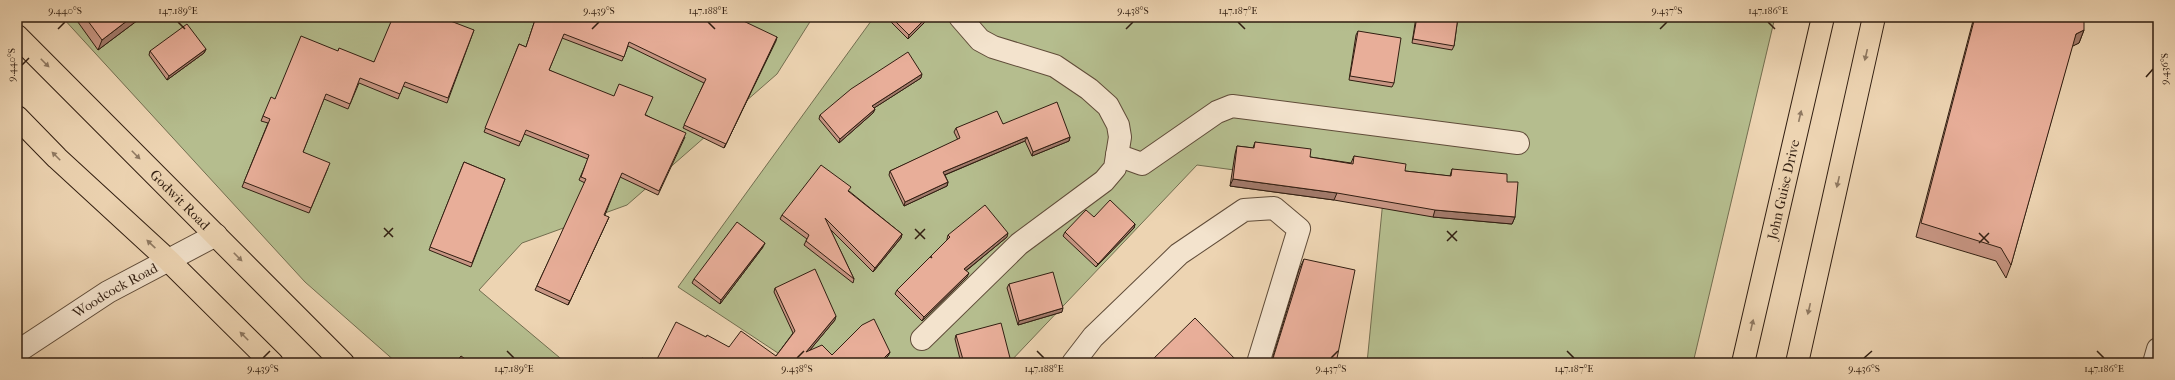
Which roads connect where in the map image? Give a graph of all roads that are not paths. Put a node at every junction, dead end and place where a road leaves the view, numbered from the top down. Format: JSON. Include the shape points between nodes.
{"nodes":[{"id":1,"x":960,"y":17,"type":"edge"},
{"id":2,"x":1823,"y":17,"type":"edge"},
{"id":3,"x":1874,"y":17,"type":"edge"},
{"id":4,"x":17,"y":36,"type":"edge"},
{"id":5,"x":17,"y":116,"type":"edge"},
{"id":6,"x":1518,"y":143,"type":"dead end"},
{"id":7,"x":1117,"y":155,"type":"junction"},
{"id":8,"x":216,"y":235,"type":"junction"},
{"id":9,"x":168,"y":260,"type":"junction"},
{"id":10,"x":922,"y":339,"type":"dead end"},
{"id":11,"x":2158,"y":349,"type":"edge"},
{"id":12,"x":17,"y":352,"type":"edge"},
{"id":13,"x":272,"y":363,"type":"edge"},
{"id":14,"x":343,"y":363,"type":"edge"},
{"id":15,"x":1072,"y":363,"type":"edge"},
{"id":16,"x":1258,"y":363,"type":"edge"},
{"id":17,"x":1744,"y":363,"type":"edge"},
{"id":18,"x":1797,"y":363,"type":"edge"},
{"id":19,"x":2154,"y":363,"type":"edge"}],
"edges":[{"from":1,"to":7,"type":"street","via":[[980,40],[993,47],[1055,66],[1089,89],[1108,106],[1118,125],[1120,137]]},
{"from":17,"to":2,"type":"main road","name":"John Guise Drive","one_way":true},
{"from":3,"to":18,"type":"main road","one_way":true},
{"from":4,"to":8,"type":"main road","name":"Godwit Road","one_way":true},
{"from":9,"to":5,"type":"main road","one_way":true,"via":[[57,158]]},
{"from":6,"to":7,"type":"street","via":[[1232,106],[1217,112],[1142,164]]},
{"from":7,"to":10,"type":"street","via":[[1115,168],[1104,181],[1019,244]]},
{"from":8,"to":9,"type":"street","name":"Woodcock Road"},
{"from":8,"to":14,"type":"main road","name":"Godwit Road","one_way":true},
{"from":9,"to":12,"type":"street","name":"Woodcock Road","via":[[108,292]]},
{"from":13,"to":9,"type":"main road","one_way":true},
{"from":11,"to":19,"type":"street"},
{"from":15,"to":16,"type":"street","via":[[1093,337],[1179,254],[1244,210],[1274,208],[1299,229]]}]}
